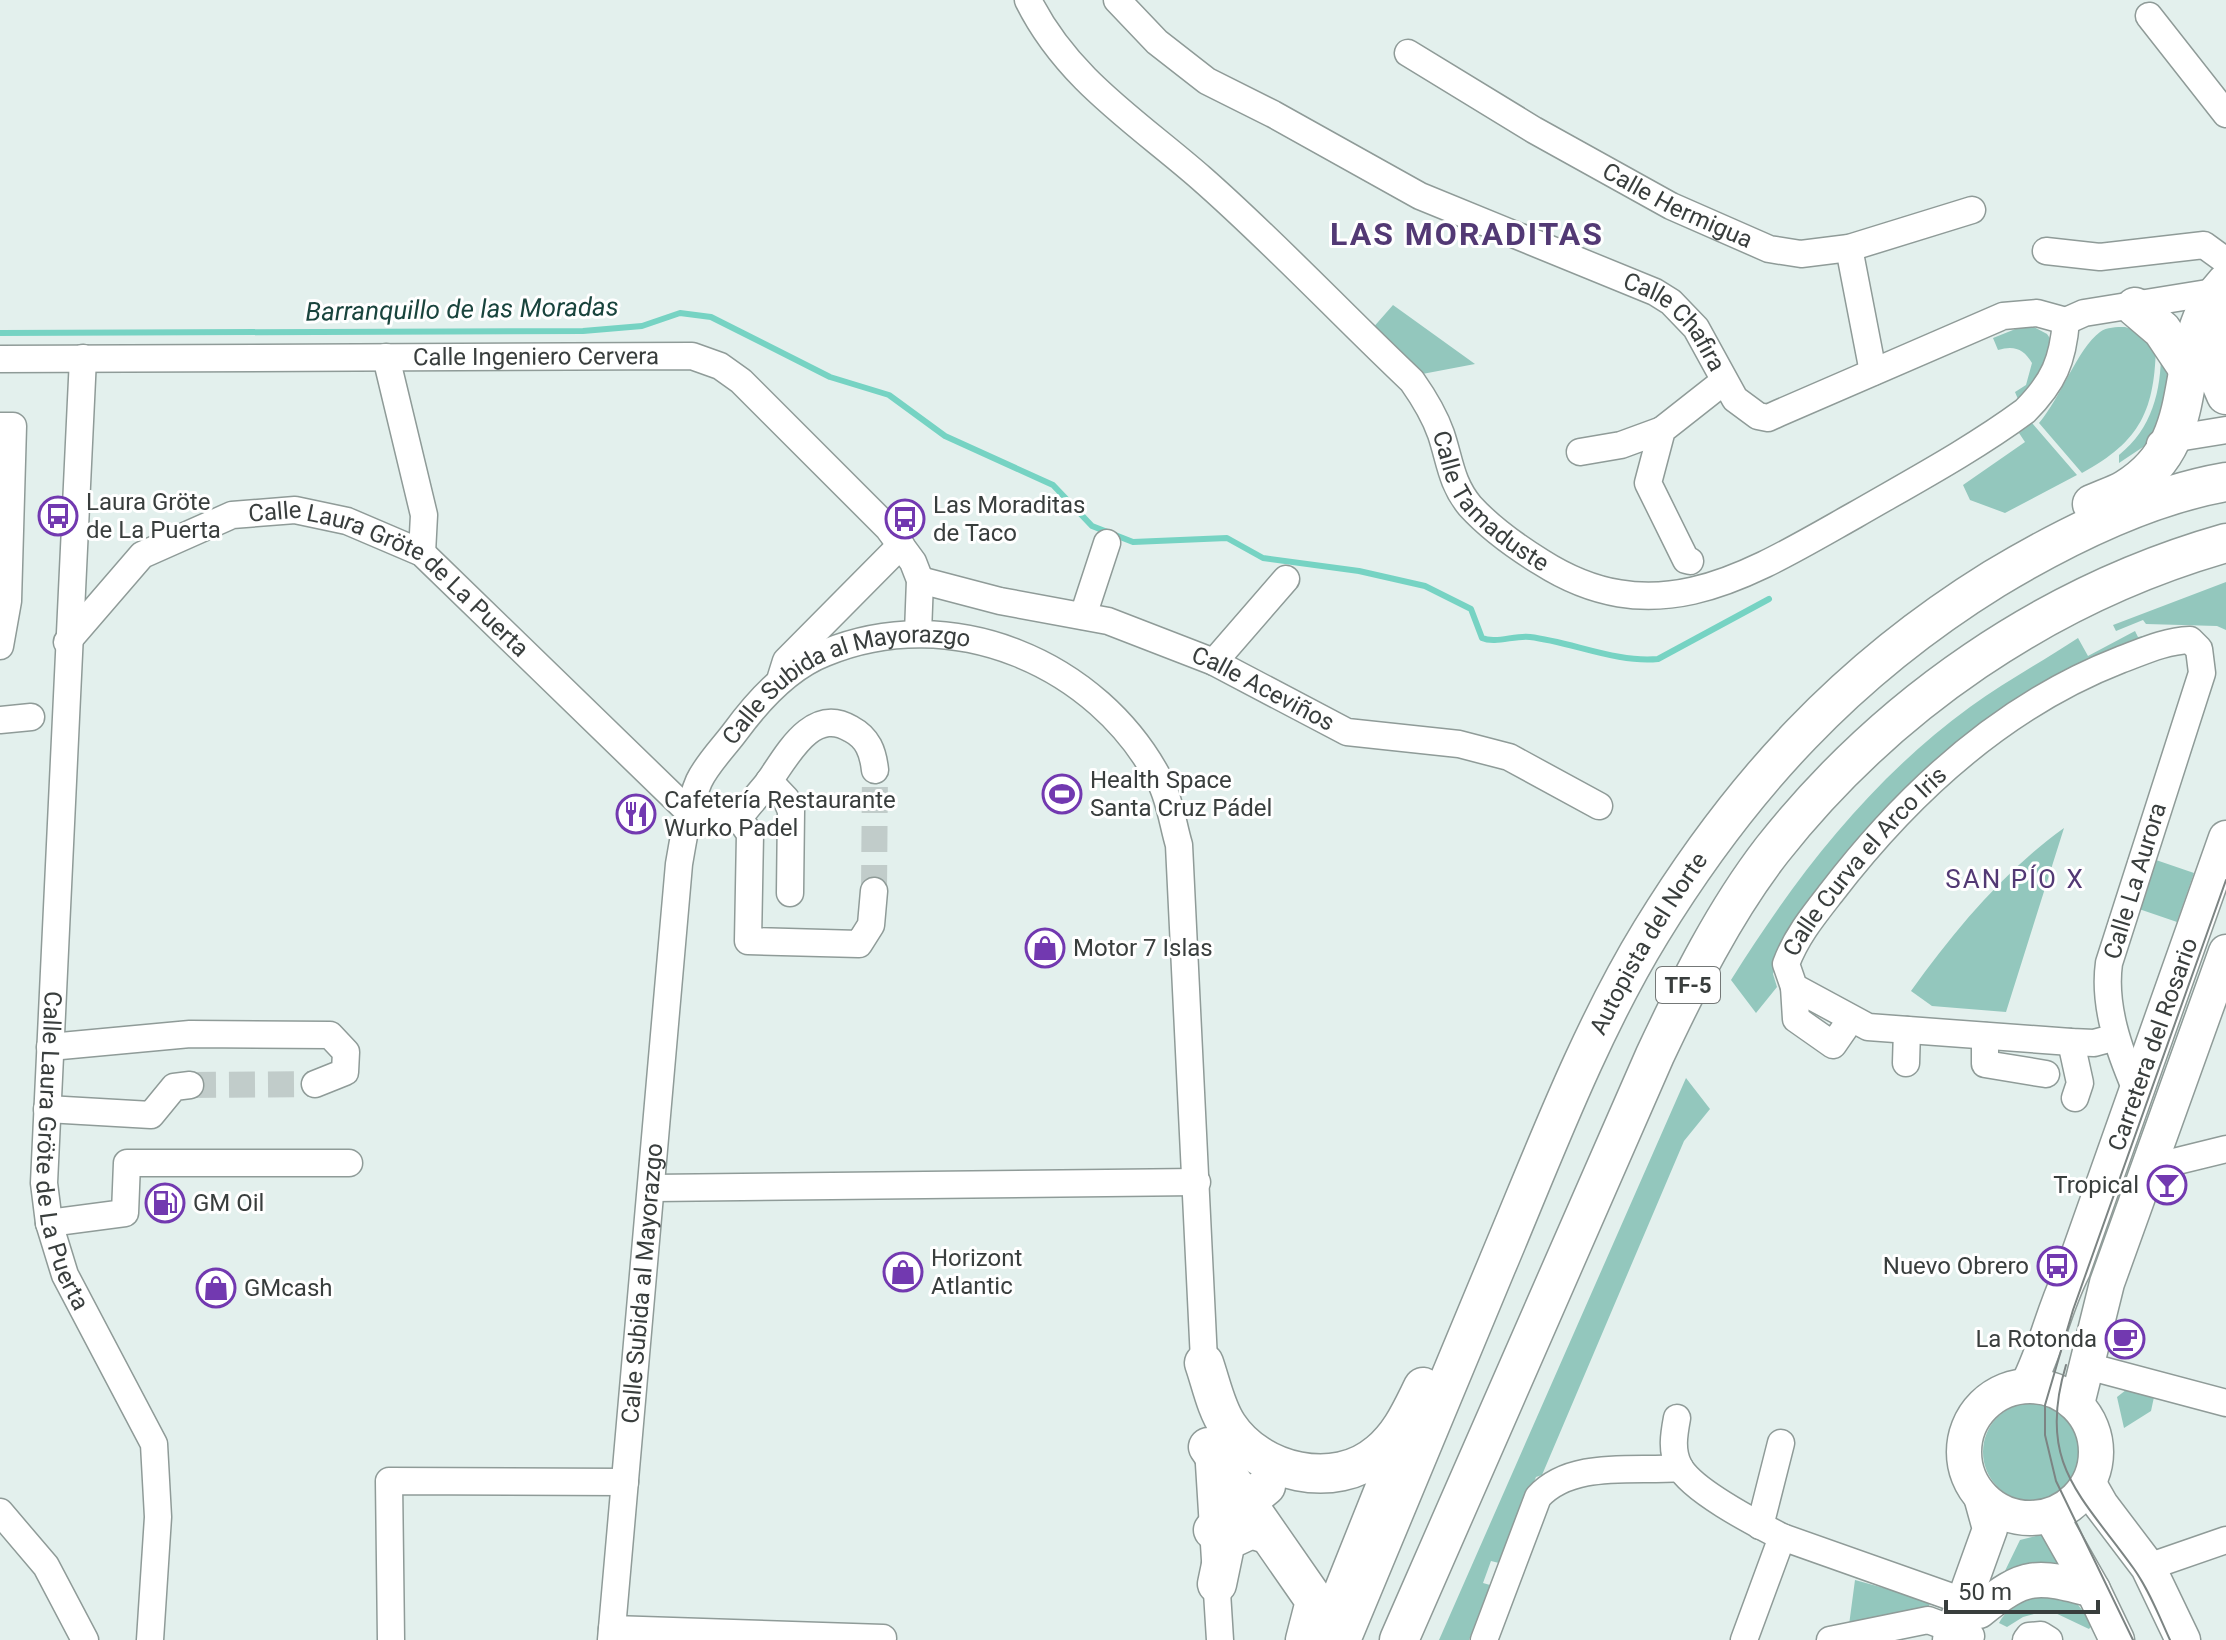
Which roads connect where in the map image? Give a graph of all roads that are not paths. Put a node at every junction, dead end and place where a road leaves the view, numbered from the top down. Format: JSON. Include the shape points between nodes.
{"nodes":[{"id":1,"x":1028,"y":0,"type":"edge"},
{"id":2,"x":1117,"y":0,"type":"edge"},
{"id":3,"x":2149,"y":16,"type":"dead end"},
{"id":4,"x":1408,"y":53,"type":"dead end"},
{"id":5,"x":2226,"y":114,"type":"edge"},
{"id":6,"x":1972,"y":210,"type":"dead end"},
{"id":7,"x":1849,"y":248,"type":"junction"},
{"id":8,"x":2046,"y":251,"type":"dead end"},
{"id":9,"x":2219,"y":284,"type":"edge"},
{"id":10,"x":2135,"y":307,"type":"junction"},
{"id":11,"x":2066,"y":321,"type":"junction"},
{"id":12,"x":386,"y":357,"type":"junction"},
{"id":13,"x":83,"y":358,"type":"junction"},
{"id":14,"x":0,"y":359,"type":"edge"},
{"id":15,"x":1873,"y":372,"type":"junction"},
{"id":16,"x":2190,"y":372,"type":"junction"},
{"id":17,"x":1723,"y":382,"type":"junction"},
{"id":18,"x":2226,"y":395,"type":"edge"},
{"id":19,"x":0,"y":426,"type":"edge"},
{"id":20,"x":1662,"y":430,"type":"junction"},
{"id":21,"x":2226,"y":430,"type":"edge"},
{"id":22,"x":2171,"y":439,"type":"junction"},
{"id":23,"x":7,"y":452,"type":"edge"},
{"id":24,"x":1580,"y":452,"type":"dead end"},
{"id":25,"x":2226,"y":482,"type":"edge"},
{"id":26,"x":6,"y":490,"type":"edge"},
{"id":27,"x":6,"y":527,"type":"edge"},
{"id":28,"x":1107,"y":543,"type":"dead end"},
{"id":29,"x":2226,"y":543,"type":"edge"},
{"id":30,"x":901,"y":545,"type":"junction"},
{"id":31,"x":422,"y":553,"type":"junction"},
{"id":32,"x":1690,"y":561,"type":"dead end"},
{"id":33,"x":5,"y":563,"type":"edge"},
{"id":34,"x":1286,"y":579,"type":"dead end"},
{"id":35,"x":920,"y":580,"type":"junction"},
{"id":36,"x":1083,"y":616,"type":"junction"},
{"id":37,"x":3,"y":619,"type":"edge"},
{"id":38,"x":918,"y":633,"type":"junction"},
{"id":39,"x":67,"y":642,"type":"junction"},
{"id":40,"x":1214,"y":662,"type":"junction"},
{"id":41,"x":2202,"y":673,"type":"joint"},
{"id":42,"x":779,"y":683,"type":"junction"},
{"id":43,"x":31,"y":717,"type":"dead end"},
{"id":44,"x":0,"y":720,"type":"edge"},
{"id":45,"x":1810,"y":722,"type":"junction"},
{"id":46,"x":875,"y":770,"type":"tunnel mouth"},
{"id":47,"x":769,"y":781,"type":"junction"},
{"id":48,"x":1599,"y":806,"type":"dead end"},
{"id":49,"x":688,"y":815,"type":"junction"},
{"id":50,"x":739,"y":818,"type":"junction"},
{"id":51,"x":2226,"y":838,"type":"edge"},
{"id":52,"x":874,"y":891,"type":"tunnel mouth"},
{"id":53,"x":790,"y":893,"type":"dead end"},
{"id":54,"x":2226,"y":952,"type":"edge"},
{"id":55,"x":1907,"y":1030,"type":"junction"},
{"id":56,"x":1985,"y":1036,"type":"junction"},
{"id":57,"x":2116,"y":1037,"type":"junction"},
{"id":58,"x":2071,"y":1042,"type":"junction"},
{"id":59,"x":50,"y":1047,"type":"junction"},
{"id":60,"x":1906,"y":1063,"type":"dead end"},
{"id":61,"x":2046,"y":1074,"type":"dead end"},
{"id":62,"x":315,"y":1084,"type":"tunnel mouth"},
{"id":63,"x":190,"y":1085,"type":"tunnel mouth"},
{"id":64,"x":2136,"y":1090,"type":"junction"},
{"id":65,"x":2075,"y":1098,"type":"dead end"},
{"id":66,"x":47,"y":1109,"type":"junction"},
{"id":67,"x":2226,"y":1149,"type":"edge"},
{"id":68,"x":349,"y":1163,"type":"dead end"},
{"id":69,"x":2149,"y":1168,"type":"junction"},
{"id":70,"x":1197,"y":1182,"type":"junction"},
{"id":71,"x":653,"y":1188,"type":"junction"},
{"id":72,"x":49,"y":1223,"type":"junction"},
{"id":73,"x":1470,"y":1330,"type":"junction"},
{"id":74,"x":1204,"y":1363,"type":"junction"},
{"id":75,"x":2087,"y":1366,"type":"junction"},
{"id":76,"x":2028,"y":1384,"type":"junction"},
{"id":77,"x":2226,"y":1403,"type":"edge"},
{"id":78,"x":2077,"y":1404,"type":"junction"},
{"id":79,"x":1677,"y":1418,"type":"dead end"},
{"id":80,"x":1402,"y":1430,"type":"junction"},
{"id":81,"x":1781,"y":1443,"type":"dead end"},
{"id":82,"x":1208,"y":1447,"type":"junction"},
{"id":83,"x":1680,"y":1468,"type":"junction"},
{"id":84,"x":1287,"y":1471,"type":"junction"},
{"id":85,"x":625,"y":1482,"type":"junction"},
{"id":86,"x":2089,"y":1484,"type":"junction"},
{"id":87,"x":1247,"y":1499,"type":"junction"},
{"id":88,"x":1982,"y":1500,"type":"junction"},
{"id":89,"x":0,"y":1512,"type":"edge"},
{"id":90,"x":2037,"y":1517,"type":"junction"},
{"id":91,"x":1213,"y":1530,"type":"junction"},
{"id":92,"x":1771,"y":1532,"type":"junction"},
{"id":93,"x":1272,"y":1536,"type":"junction"},
{"id":94,"x":2226,"y":1540,"type":"edge"},
{"id":95,"x":2148,"y":1567,"type":"junction"},
{"id":96,"x":1217,"y":1584,"type":"junction"},
{"id":97,"x":1914,"y":1584,"type":"junction"},
{"id":98,"x":2093,"y":1590,"type":"junction"},
{"id":99,"x":1896,"y":1625,"type":"junction"},
{"id":100,"x":1964,"y":1626,"type":"edge"},
{"id":101,"x":612,"y":1635,"type":"edge"},
{"id":102,"x":883,"y":1638,"type":"edge"},
{"id":103,"x":85,"y":1640,"type":"edge"},
{"id":104,"x":150,"y":1640,"type":"edge"},
{"id":105,"x":391,"y":1640,"type":"edge"},
{"id":106,"x":1220,"y":1640,"type":"edge"},
{"id":107,"x":1305,"y":1640,"type":"edge"},
{"id":108,"x":1318,"y":1640,"type":"edge"},
{"id":109,"x":1341,"y":1640,"type":"edge"},
{"id":110,"x":1399,"y":1640,"type":"edge"},
{"id":111,"x":1484,"y":1640,"type":"edge"},
{"id":112,"x":1744,"y":1640,"type":"edge"},
{"id":113,"x":1830,"y":1640,"type":"edge"},
{"id":114,"x":2026,"y":1640,"type":"edge"},
{"id":115,"x":2049,"y":1640,"type":"edge"},
{"id":116,"x":2117,"y":1640,"type":"edge"},
{"id":117,"x":2183,"y":1640,"type":"edge"}],
"edges":[{"from":1,"to":11,"type":"street","name":"Calle Tamaduste","via":[[1064,58],[1090,87],[1202,179],[1412,381],[1434,417],[1455,485],[1488,524],[1583,585],[1618,595],[1693,593],[1730,581],[1820,535],[2006,425],[2034,402],[2063,356]]},
{"from":2,"to":17,"type":"street","name":"Calle Chafira","via":[[1157,42],[1207,81],[1420,196],[1633,281],[1671,302],[1696,328]]},
{"from":3,"to":5,"type":"street"},
{"from":4,"to":7,"type":"street","name":"Calle Hermigua","via":[[1534,130],[1713,226],[1787,254]]},
{"from":6,"to":7,"type":"street","name":"Calle Hermigua"},
{"from":7,"to":15,"type":"street"},
{"from":8,"to":9,"type":"street","via":[[2100,257],[2204,245]]},
{"from":9,"to":10,"type":"street"},
{"from":9,"to":16,"type":"highway","via":[[2202,319]]},
{"from":9,"to":18,"type":"highway","via":[[2213,365]]},
{"from":10,"to":11,"type":"street","via":[[2084,313]]},
{"from":10,"to":16,"type":"highway","via":[[2162,330]]},
{"from":11,"to":15,"type":"street","name":"Calle Chafira","via":[[2037,313],[2003,316]]},
{"from":12,"to":13,"type":"street","name":"Calle Ingeniero Cervera"},
{"from":12,"to":30,"type":"street","name":"Calle Ingeniero Cervera","via":[[705,359],[741,381]]},
{"from":12,"to":31,"type":"street","via":[[424,515]]},
{"from":13,"to":14,"type":"street","name":"Calle Ingeniero Cervera"},
{"from":13,"to":39,"type":"street","name":"Calle Laura Gröte de La Puerta"},
{"from":15,"to":17,"type":"street","name":"Calle Chafira","via":[[1768,418],[1751,413]]},
{"from":16,"to":22,"type":"highway"},
{"from":17,"to":20,"type":"street"},
{"from":19,"to":23,"type":"street","via":[[13,426]]},
{"from":20,"to":24,"type":"street"},
{"from":20,"to":32,"type":"street","via":[[1648,483]]},
{"from":21,"to":22,"type":"street"},
{"from":22,"to":45,"type":"highway","via":[[2151,468],[2126,489],[1977,560],[1892,618],[1821,679]]},
{"from":23,"to":26,"type":"street"},
{"from":25,"to":45,"type":"highway","name":"Autopista del Norte","number":"TF-5","via":[[2142,506],[2050,545],[1882,656]]},
{"from":26,"to":27,"type":"street"},
{"from":27,"to":33,"type":"street"},
{"from":28,"to":36,"type":"street"},
{"from":29,"to":110,"type":"highway","number":"TF-5","via":[[2160,562],[1989,651],[1908,708],[1837,775],[1770,852],[1695,971],[1655,1055]]},
{"from":30,"to":35,"type":"street","name":"Calle Ingeniero Cervera"},
{"from":30,"to":42,"type":"street","via":[[786,661]]},
{"from":31,"to":39,"type":"street","name":"Calle Laura Gröte de La Puerta","via":[[334,518],[295,510],[232,515],[142,555]]},
{"from":31,"to":49,"type":"street","name":"Calle Laura Gröte de La Puerta"},
{"from":33,"to":37,"type":"street"},
{"from":34,"to":40,"type":"street"},
{"from":35,"to":36,"type":"street","name":"Calle Aceviños"},
{"from":35,"to":38,"type":"street"},
{"from":36,"to":40,"type":"street","name":"Calle Aceviños"},
{"from":38,"to":42,"type":"street","name":"Calle Subida al Mayorazgo","via":[[823,653]]},
{"from":38,"to":70,"type":"street","name":"Calle Subida al Mayorazgo","via":[[999,643],[1061,675],[1117,719],[1161,782],[1179,845]]},
{"from":39,"to":59,"type":"street","name":"Calle Laura Gröte de La Puerta"},
{"from":40,"to":48,"type":"street","name":"Calle Aceviños","via":[[1347,732],[1459,744],[1509,757]]},
{"from":41,"to":55,"type":"street","name":"Calle Curva el Arco Iris","via":[[2199,649],[2190,640],[2170,641],[2085,674],[1962,754],[1906,803],[1857,859],[1794,941],[1786,964],[1794,987],[1851,1019],[1868,1027]]},
{"from":41,"to":57,"type":"street","name":"Calle La Aurora","via":[[2109,963],[2106,983]]},
{"from":42,"to":49,"type":"street","name":"Calle Subida al Mayorazgo","via":[[700,779]]},
{"from":43,"to":44,"type":"street"},
{"from":45,"to":73,"type":"highway","name":"Autopista del Norte","number":"TF-5","via":[[1709,843],[1649,935],[1570,1089]]},
{"from":46,"to":47,"type":"street","via":[[867,741],[846,726],[819,726],[792,746]]},
{"from":47,"to":50,"type":"street"},
{"from":47,"to":53,"type":"street","via":[[791,811]]},
{"from":49,"to":50,"type":"street","via":[[720,822]]},
{"from":49,"to":71,"type":"street","name":"Calle Subida al Mayorazgo","via":[[679,864]]},
{"from":50,"to":52,"type":"street","via":[[750,834],[748,941],[859,944],[871,925]]},
{"from":51,"to":64,"type":"main road","name":"Carretera del Rosario"},
{"from":54,"to":69,"type":"main road","name":"Carretera del Rosario"},
{"from":55,"to":56,"type":"street","name":"Calle Curva el Arco Iris"},
{"from":55,"to":60,"type":"street"},
{"from":56,"to":58,"type":"street","name":"Calle Curva el Arco Iris"},
{"from":56,"to":61,"type":"street","via":[[1985,1064]]},
{"from":57,"to":58,"type":"street","name":"Calle Curva el Arco Iris"},
{"from":57,"to":64,"type":"street","name":"Calle La Aurora"},
{"from":58,"to":65,"type":"street","via":[[2080,1083]]},
{"from":59,"to":62,"type":"street","via":[[190,1034],[330,1035],[346,1052],[345,1072]]},
{"from":59,"to":66,"type":"street","name":"Calle Laura Gröte de La Puerta"},
{"from":63,"to":66,"type":"street","via":[[174,1087],[151,1115]]},
{"from":64,"to":76,"type":"main road","name":"Carretera del Rosario","via":[[2073,1270],[2056,1304],[2044,1353]]},
{"from":66,"to":72,"type":"street","name":"Calle Laura Gröte de La Puerta","via":[[44,1183]]},
{"from":67,"to":69,"type":"street"},
{"from":68,"to":72,"type":"street","via":[[127,1163],[125,1213]]},
{"from":69,"to":75,"type":"main road","name":"Carretera del Rosario","via":[[2107,1283]]},
{"from":70,"to":71,"type":"street"},
{"from":70,"to":74,"type":"street","name":"Calle Subida al Mayorazgo"},
{"from":71,"to":85,"type":"street","name":"Calle Subida al Mayorazgo"},
{"from":72,"to":104,"type":"street","name":"Calle Laura Gröte de La Puerta","via":[[65,1275],[154,1444],[158,1517]]},
{"from":73,"to":80,"type":"highway","via":[[1430,1373]]},
{"from":73,"to":109,"type":"highway","name":"Autopista del Norte","number":"TF-5"},
{"from":74,"to":82,"type":"street","name":"Calle Subida al Mayorazgo"},
{"from":74,"to":84,"type":"highway","via":[[1226,1424],[1243,1445]]},
{"from":75,"to":77,"type":"street"},
{"from":75,"to":78,"type":"main road","name":"Carretera del Rosario"},
{"from":76,"to":78,"type":"main road","via":[[2059,1392]]},
{"from":76,"to":88,"type":"main road","via":[[1988,1399],[1969,1423],[1962,1452],[1969,1480]]},
{"from":78,"to":86,"type":"main road","via":[[2095,1436]]},
{"from":79,"to":83,"type":"street","via":[[1673,1440]]},
{"from":80,"to":84,"type":"highway","via":[[1378,1455],[1342,1474]]},
{"from":80,"to":108,"type":"street"},
{"from":81,"to":92,"type":"street"},
{"from":82,"to":87,"type":"highway"},
{"from":82,"to":91,"type":"street","name":"Calle Subida al Mayorazgo"},
{"from":83,"to":92,"type":"street"},
{"from":83,"to":111,"type":"street","via":[[1610,1469],[1549,1485],[1538,1497]]},
{"from":84,"to":87,"type":"highway"},
{"from":85,"to":101,"type":"street","name":"Calle Subida al Mayorazgo"},
{"from":85,"to":105,"type":"street","via":[[389,1481]]},
{"from":86,"to":90,"type":"main road","via":[[2078,1498]]},
{"from":86,"to":95,"type":"main road"},
{"from":87,"to":91,"type":"highway"},
{"from":87,"to":93,"type":"highway"},
{"from":88,"to":90,"type":"main road","via":[[2001,1513]]},
{"from":88,"to":100,"type":"main road","via":[[1990,1529]]},
{"from":89,"to":103,"type":"street","via":[[46,1566]]},
{"from":90,"to":98,"type":"main road"},
{"from":90,"to":100,"type":"main road","via":[[2008,1534]]},
{"from":91,"to":96,"type":"street","name":"Calle Subida al Mayorazgo"},
{"from":92,"to":97,"type":"street"},
{"from":92,"to":112,"type":"street"},
{"from":93,"to":96,"type":"highway","via":[[1252,1529],[1226,1541]]},
{"from":93,"to":107,"type":"highway","via":[[1315,1601]]},
{"from":94,"to":95,"type":"street"},
{"from":95,"to":117,"type":"main road"},
{"from":96,"to":106,"type":"street","name":"Calle Subida al Mayorazgo"},
{"from":97,"to":99,"type":"street","via":[[1897,1602]]},
{"from":97,"to":100,"type":"street"},
{"from":98,"to":100,"type":"main road","via":[[2036,1578],[2008,1588]]},
{"from":98,"to":116,"type":"main road"},
{"from":99,"to":100,"type":"street","via":[[1928,1620]]},
{"from":99,"to":113,"type":"street"},
{"from":101,"to":102,"type":"street"},
{"from":114,"to":115,"type":"street","via":[[2041,1635]]}]}
